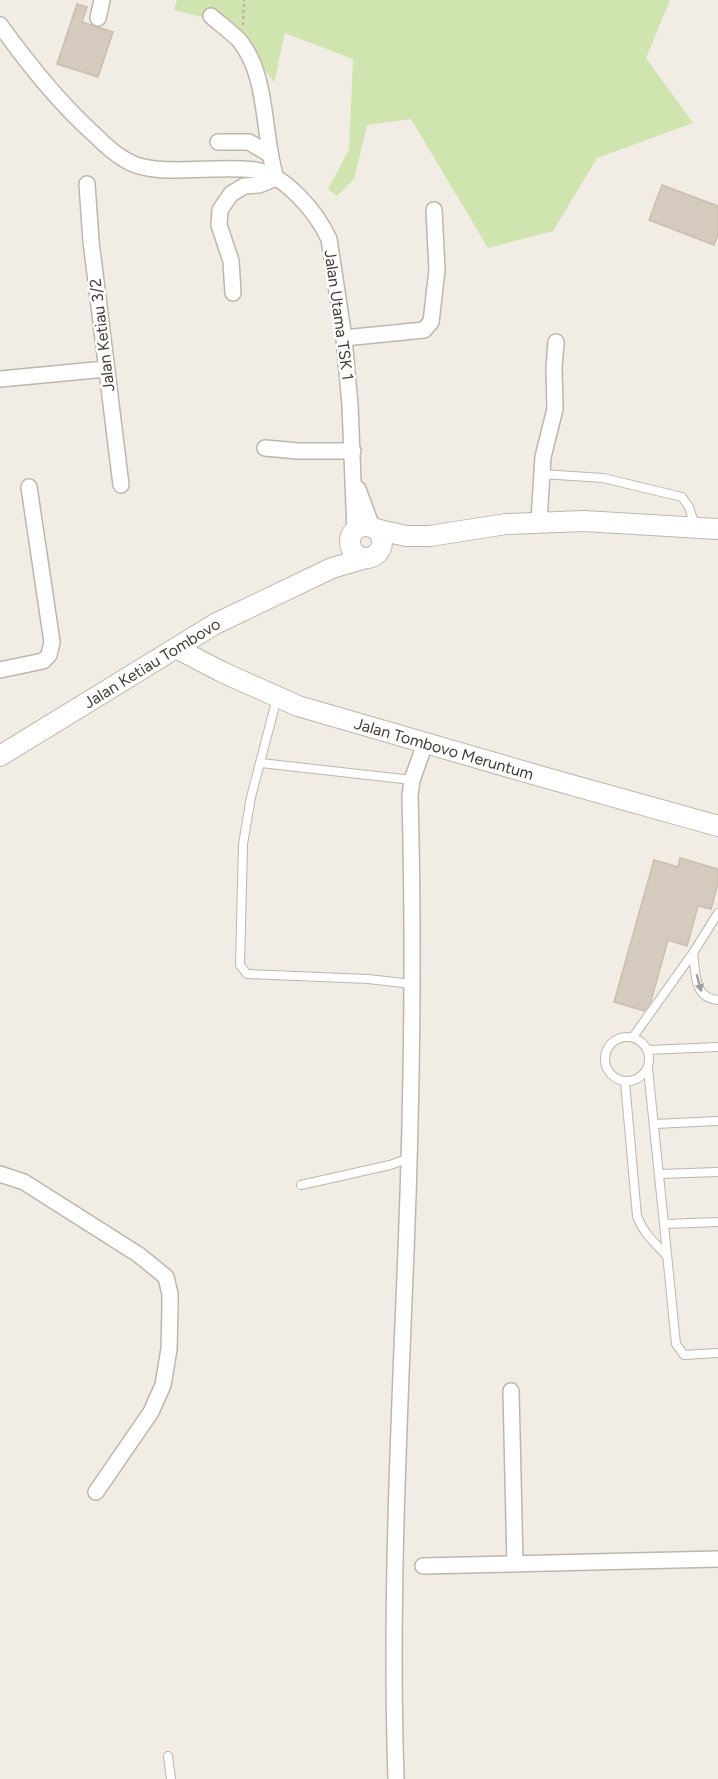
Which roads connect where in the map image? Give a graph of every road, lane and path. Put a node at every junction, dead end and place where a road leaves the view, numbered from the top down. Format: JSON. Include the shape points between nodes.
{"nodes":[{"id":1,"x":102,"y":0,"type":"edge"},
{"id":2,"x":211,"y":16,"type":"dead end"},
{"id":3,"x":98,"y":18,"type":"dead end"},
{"id":4,"x":0,"y":25,"type":"edge"},
{"id":5,"x":218,"y":142,"type":"dead end"},
{"id":6,"x":269,"y":154,"type":"junction"},
{"id":7,"x":276,"y":178,"type":"junction"},
{"id":8,"x":87,"y":184,"type":"dead end"},
{"id":9,"x":434,"y":210,"type":"dead end"},
{"id":10,"x":233,"y":293,"type":"dead end"},
{"id":11,"x":345,"y":338,"type":"junction"},
{"id":12,"x":556,"y":342,"type":"dead end"},
{"id":13,"x":106,"y":369,"type":"junction"},
{"id":14,"x":0,"y":379,"type":"edge"},
{"id":15,"x":265,"y":448,"type":"dead end"},
{"id":16,"x":353,"y":451,"type":"junction"},
{"id":17,"x":542,"y":474,"type":"junction"},
{"id":18,"x":121,"y":485,"type":"dead end"},
{"id":19,"x":29,"y":487,"type":"dead end"},
{"id":20,"x":539,"y":521,"type":"junction"},
{"id":21,"x":695,"y":527,"type":"junction"},
{"id":22,"x":718,"y":529,"type":"edge"},
{"id":23,"x":363,"y":532,"type":"junction"},
{"id":24,"x":430,"y":536,"type":"junction"},
{"id":25,"x":370,"y":556,"type":"junction"},
{"id":26,"x":309,"y":578,"type":"junction"},
{"id":27,"x":178,"y":649,"type":"junction"},
{"id":28,"x":0,"y":670,"type":"edge"},
{"id":29,"x":277,"y":697,"type":"junction"},
{"id":30,"x":425,"y":744,"type":"junction"},
{"id":31,"x":0,"y":756,"type":"edge"},
{"id":32,"x":261,"y":763,"type":"junction"},
{"id":33,"x":412,"y":780,"type":"junction"},
{"id":34,"x":718,"y":826,"type":"edge"},
{"id":35,"x":718,"y":913,"type":"edge"},
{"id":36,"x":693,"y":953,"type":"junction"},
{"id":37,"x":412,"y":984,"type":"junction"},
{"id":38,"x":718,"y":1000,"type":"edge"},
{"id":39,"x":633,"y":1037,"type":"junction"},
{"id":40,"x":718,"y":1047,"type":"edge"},
{"id":41,"x":648,"y":1050,"type":"junction"},
{"id":42,"x":648,"y":1069,"type":"junction"},
{"id":43,"x":625,"y":1082,"type":"junction"},
{"id":44,"x":718,"y":1121,"type":"edge"},
{"id":45,"x":655,"y":1124,"type":"junction"},
{"id":46,"x":409,"y":1158,"type":"junction"},
{"id":47,"x":718,"y":1172,"type":"edge"},
{"id":48,"x":0,"y":1174,"type":"edge"},
{"id":49,"x":660,"y":1174,"type":"junction"},
{"id":50,"x":301,"y":1185,"type":"dead end"},
{"id":51,"x":718,"y":1221,"type":"edge"},
{"id":52,"x":664,"y":1224,"type":"junction"},
{"id":53,"x":667,"y":1256,"type":"junction"},
{"id":54,"x":718,"y":1353,"type":"edge"},
{"id":55,"x":511,"y":1391,"type":"dead end"},
{"id":56,"x":96,"y":1492,"type":"dead end"},
{"id":57,"x":718,"y":1559,"type":"edge"},
{"id":58,"x":515,"y":1564,"type":"junction"},
{"id":59,"x":423,"y":1566,"type":"dead end"},
{"id":60,"x":168,"y":1756,"type":"dead end"},
{"id":61,"x":171,"y":1779,"type":"edge"},
{"id":62,"x":396,"y":1779,"type":"edge"}],
"edges":[{"from":1,"to":3,"type":"street"},
{"from":2,"to":6,"type":"street","via":[[239,41],[253,63]]},
{"from":4,"to":7,"type":"street","name":"Jalan Utama TSK 1","via":[[64,106],[124,160],[151,169],[255,170]]},
{"from":5,"to":6,"type":"street","via":[[249,142]]},
{"from":6,"to":7,"type":"street"},
{"from":7,"to":10,"type":"street","via":[[259,186],[243,186],[231,194],[220,210],[219,225],[231,261]]},
{"from":7,"to":11,"type":"street","name":"Jalan Utama TSK 1","via":[[314,214],[329,240]]},
{"from":8,"to":13,"type":"street","name":"Jalan Ketiau 3/2"},
{"from":9,"to":11,"type":"street","via":[[437,270],[431,322],[424,330]]},
{"from":11,"to":16,"type":"street","name":"Jalan Utama TSK 1"},
{"from":12,"to":17,"type":"street","via":[[555,409]]},
{"from":13,"to":14,"type":"street"},
{"from":13,"to":18,"type":"street","name":"Jalan Ketiau 3/2"},
{"from":15,"to":16,"type":"street"},
{"from":16,"to":23,"type":"street","name":"Jalan Utama TSK 1"},
{"from":17,"to":20,"type":"street"},
{"from":17,"to":21,"type":"lane","via":[[603,478],[682,496]]},
{"from":19,"to":28,"type":"street","via":[[52,642],[43,661]]},
{"from":20,"to":21,"type":"street","name":"Jalan Ketiau Tombovo"},
{"from":20,"to":24,"type":"street","name":"Jalan Ketiau Tombovo"},
{"from":21,"to":22,"type":"street","name":"Jalan Ketiau Tombovo"},
{"from":23,"to":24,"type":"street","name":"Jalan Ketiau Tombovo"},
{"from":23,"to":25,"type":"street","via":[[382,541]]},
{"from":23,"to":25,"type":"street","via":[[350,545],[354,554]]},
{"from":23,"to":26,"type":"street","name":"Jalan Ketiau Tombovo"},
{"from":24,"to":25,"type":"street","name":"Jalan Ketiau Tombovo"},
{"from":25,"to":26,"type":"street","name":"Jalan Ketiau Tombovo"},
{"from":26,"to":27,"type":"street","name":"Jalan Ketiau Tombovo","via":[[215,624]]},
{"from":27,"to":29,"type":"street","name":"Jalan Tombovo Meruntum"},
{"from":27,"to":31,"type":"street","name":"Jalan Ketiau Tombovo"},
{"from":29,"to":30,"type":"street","name":"Jalan Tombovo Meruntum"},
{"from":29,"to":32,"type":"lane"},
{"from":30,"to":33,"type":"street"},
{"from":30,"to":34,"type":"street","name":"Jalan Tombovo Meruntum"},
{"from":32,"to":33,"type":"lane"},
{"from":32,"to":37,"type":"lane","via":[[243,844],[240,965],[248,975]]},
{"from":33,"to":37,"type":"street"},
{"from":35,"to":36,"type":"lane"},
{"from":36,"to":38,"type":"lane","one_way":true,"via":[[702,994]]},
{"from":36,"to":39,"type":"lane"},
{"from":37,"to":46,"type":"street"},
{"from":39,"to":41,"type":"lane"},
{"from":39,"to":43,"type":"lane","via":[[615,1040],[605,1055],[609,1073]]},
{"from":40,"to":41,"type":"lane"},
{"from":41,"to":42,"type":"lane"},
{"from":42,"to":43,"type":"lane","via":[[634,1081]]},
{"from":42,"to":45,"type":"lane"},
{"from":43,"to":53,"type":"lane","via":[[637,1216],[648,1237]]},
{"from":44,"to":45,"type":"lane"},
{"from":45,"to":49,"type":"lane"},
{"from":46,"to":50,"type":"lane"},
{"from":46,"to":62,"type":"street","via":[[395,1527]]},
{"from":47,"to":49,"type":"lane"},
{"from":48,"to":56,"type":"street","via":[[24,1182],[166,1276],[170,1308],[164,1385],[151,1412]]},
{"from":49,"to":52,"type":"lane"},
{"from":51,"to":52,"type":"lane"},
{"from":52,"to":53,"type":"lane"},
{"from":53,"to":54,"type":"lane","via":[[676,1344],[684,1355]]},
{"from":55,"to":58,"type":"street"},
{"from":57,"to":58,"type":"street"},
{"from":58,"to":59,"type":"street"},
{"from":60,"to":61,"type":"lane"}]}
